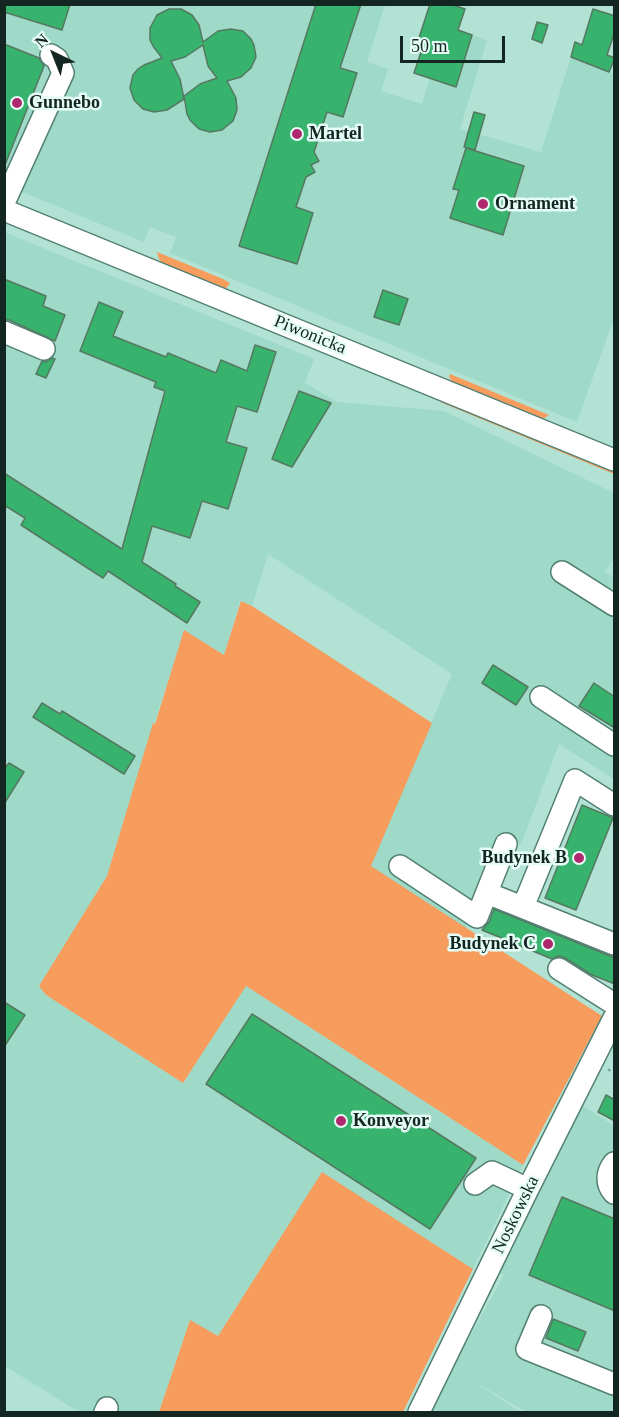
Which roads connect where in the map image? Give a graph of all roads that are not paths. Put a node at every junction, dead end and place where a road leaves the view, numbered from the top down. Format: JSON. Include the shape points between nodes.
{"nodes":[{"id":1,"x":51,"y":55,"type":"dead end"},
{"id":2,"x":4,"y":203,"type":"edge"},
{"id":3,"x":4,"y":210,"type":"edge"},
{"id":4,"x":4,"y":332,"type":"edge"},
{"id":5,"x":44,"y":349,"type":"dead end"},
{"id":6,"x":615,"y":460,"type":"edge"},
{"id":7,"x":562,"y":572,"type":"dead end"},
{"id":8,"x":615,"y":605,"type":"edge"},
{"id":9,"x":541,"y":698,"type":"dead end"},
{"id":10,"x":615,"y":745,"type":"edge"},
{"id":11,"x":615,"y":805,"type":"edge"},
{"id":12,"x":506,"y":843,"type":"dead end"},
{"id":13,"x":400,"y":866,"type":"dead end"},
{"id":14,"x":487,"y":892,"type":"junction"},
{"id":15,"x":523,"y":907,"type":"junction"},
{"id":16,"x":615,"y":944,"type":"edge"},
{"id":17,"x":559,"y":969,"type":"dead end"},
{"id":18,"x":615,"y":1004,"type":"edge"},
{"id":19,"x":615,"y":1018,"type":"edge"},
{"id":20,"x":615,"y":1163,"type":"edge"},
{"id":21,"x":475,"y":1184,"type":"dead end"},
{"id":22,"x":528,"y":1189,"type":"junction"},
{"id":23,"x":615,"y":1193,"type":"edge"},
{"id":24,"x":540,"y":1316,"type":"dead end"},
{"id":25,"x":615,"y":1384,"type":"edge"},
{"id":26,"x":419,"y":1413,"type":"edge"}],
"edges":[{"from":1,"to":2,"type":"street","via":[[63,73]]},
{"from":3,"to":6,"type":"street","name":"Piwonicka"},
{"from":4,"to":5,"type":"street"},
{"from":7,"to":8,"type":"street"},
{"from":9,"to":10,"type":"street"},
{"from":11,"to":15,"type":"street","via":[[576,780]]},
{"from":12,"to":14,"type":"street"},
{"from":13,"to":14,"type":"street","via":[[477,917]]},
{"from":14,"to":15,"type":"street"},
{"from":15,"to":16,"type":"street"},
{"from":17,"to":18,"type":"street"},
{"from":19,"to":22,"type":"street","name":"Noskowska"},
{"from":20,"to":23,"type":"street","via":[[608,1179]]},
{"from":21,"to":22,"type":"street","via":[[492,1172]]},
{"from":22,"to":26,"type":"street","name":"Noskowska"},
{"from":24,"to":25,"type":"street","via":[[527,1349]]}]}
